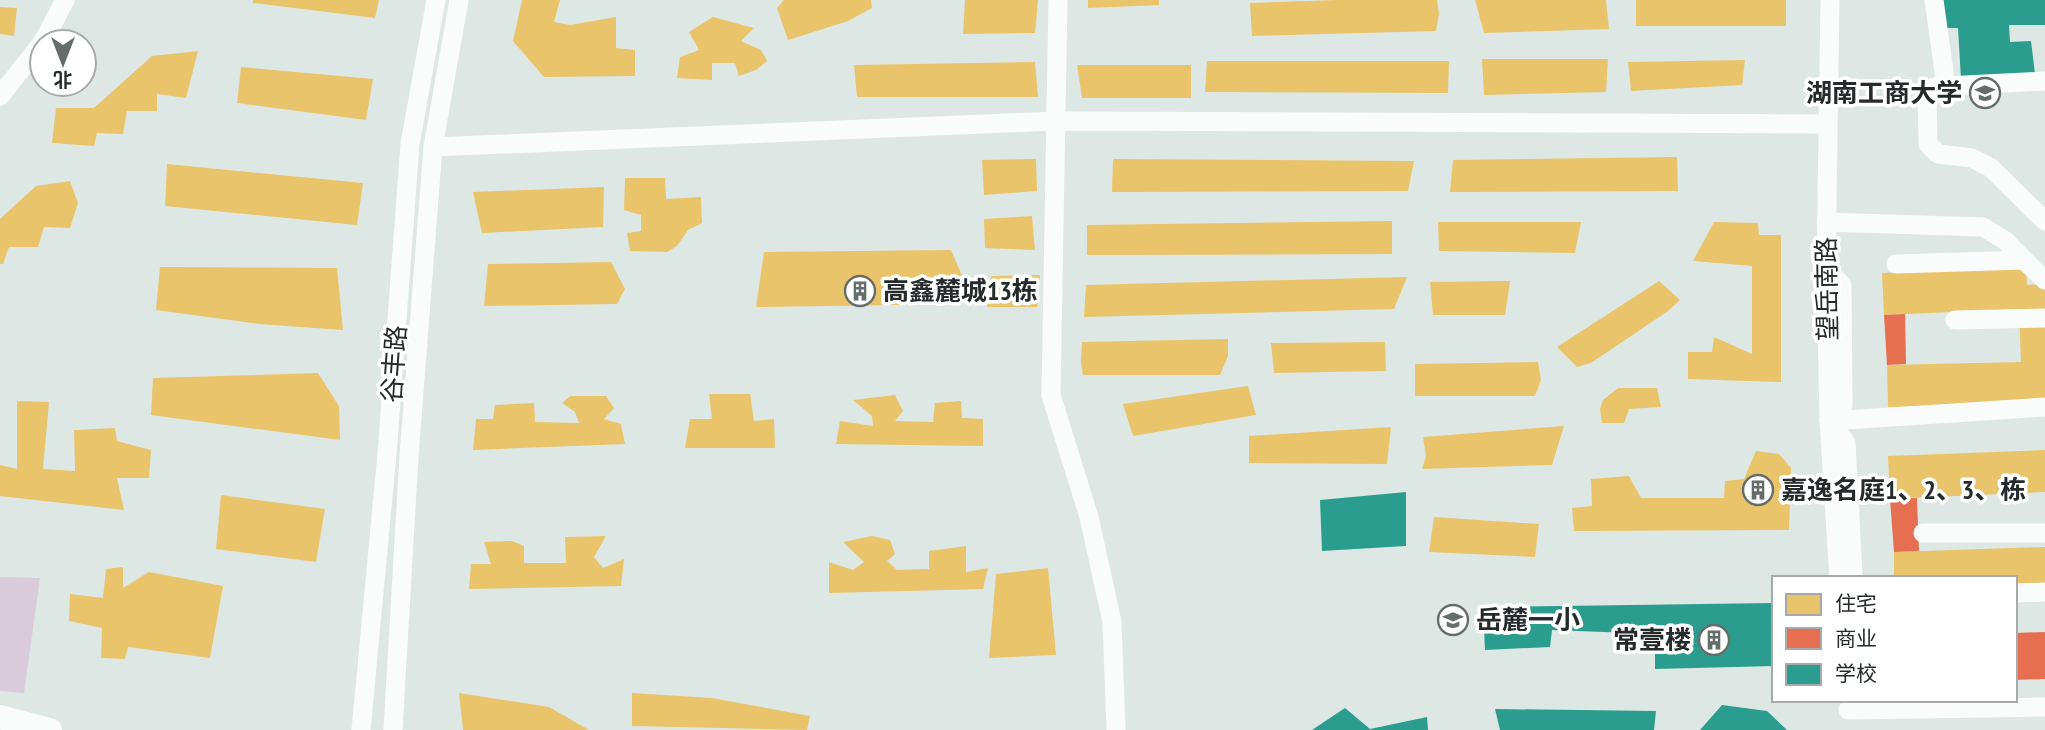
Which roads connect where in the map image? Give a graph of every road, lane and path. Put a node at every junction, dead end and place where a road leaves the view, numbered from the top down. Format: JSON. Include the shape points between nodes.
{"nodes":[{"id":1,"x":65,"y":0,"type":"edge"},
{"id":2,"x":436,"y":0,"type":"edge"},
{"id":3,"x":459,"y":0,"type":"edge"},
{"id":4,"x":1058,"y":0,"type":"edge"},
{"id":5,"x":1830,"y":0,"type":"edge"},
{"id":6,"x":1934,"y":0,"type":"edge"},
{"id":7,"x":51,"y":28,"type":"edge"},
{"id":8,"x":28,"y":61,"type":"edge"},
{"id":9,"x":2045,"y":81,"type":"edge"},
{"id":10,"x":1946,"y":86,"type":"junction"},
{"id":11,"x":0,"y":96,"type":"edge"},
{"id":12,"x":1056,"y":121,"type":"junction"},
{"id":13,"x":1827,"y":124,"type":"junction"},
{"id":14,"x":433,"y":147,"type":"junction"},
{"id":15,"x":2045,"y":221,"type":"edge"},
{"id":16,"x":1826,"y":222,"type":"junction"},
{"id":17,"x":2024,"y":260,"type":"junction"},
{"id":18,"x":1896,"y":264,"type":"dead end"},
{"id":19,"x":2045,"y":280,"type":"edge"},
{"id":20,"x":2045,"y":318,"type":"edge"},
{"id":21,"x":1955,"y":320,"type":"dead end"},
{"id":22,"x":2045,"y":407,"type":"edge"},
{"id":23,"x":1829,"y":421,"type":"junction"},
{"id":24,"x":1923,"y":533,"type":"dead end"},
{"id":25,"x":2045,"y":533,"type":"edge"},
{"id":26,"x":1846,"y":576,"type":"edge"},
{"id":27,"x":2045,"y":592,"type":"edge"},
{"id":28,"x":2017,"y":593,"type":"edge"},
{"id":29,"x":1848,"y":705,"type":"edge"},
{"id":30,"x":2045,"y":707,"type":"edge"},
{"id":31,"x":0,"y":718,"type":"edge"},
{"id":32,"x":50,"y":730,"type":"edge"},
{"id":33,"x":361,"y":730,"type":"edge"},
{"id":34,"x":393,"y":730,"type":"edge"},
{"id":35,"x":1116,"y":730,"type":"edge"},
{"id":36,"x":1850,"y":730,"type":"edge"}],
"edges":[{"from":1,"to":7,"type":"street"},
{"from":2,"to":33,"type":"street","name":"谷丰路","via":[[410,144]]},
{"from":3,"to":14,"type":"street","name":"谷丰路"},
{"from":4,"to":12,"type":"street"},
{"from":5,"to":13,"type":"street","name":"望岳南路"},
{"from":6,"to":10,"type":"street"},
{"from":8,"to":11,"type":"street"},
{"from":9,"to":10,"type":"street"},
{"from":10,"to":15,"type":"street","via":[[1934,87],[1927,95],[1928,144],[1938,154],[1972,158],[1991,168]]},
{"from":12,"to":13,"type":"street"},
{"from":12,"to":14,"type":"street"},
{"from":12,"to":35,"type":"street","via":[[1051,395],[1089,517],[1112,622]]},
{"from":13,"to":16,"type":"street","name":"望岳南路"},
{"from":14,"to":34,"type":"street","name":"谷丰路"},
{"from":16,"to":17,"type":"street","via":[[1983,227],[2006,241]]},
{"from":16,"to":23,"type":"street","name":"望岳南路"},
{"from":17,"to":18,"type":"street"},
{"from":17,"to":19,"type":"street"},
{"from":20,"to":21,"type":"street"},
{"from":22,"to":23,"type":"street"},
{"from":23,"to":26,"type":"street","name":"望岳南路"},
{"from":24,"to":25,"type":"street"},
{"from":27,"to":28,"type":"street"},
{"from":29,"to":30,"type":"street"},
{"from":29,"to":36,"type":"street"},
{"from":31,"to":32,"type":"main road"}]}
